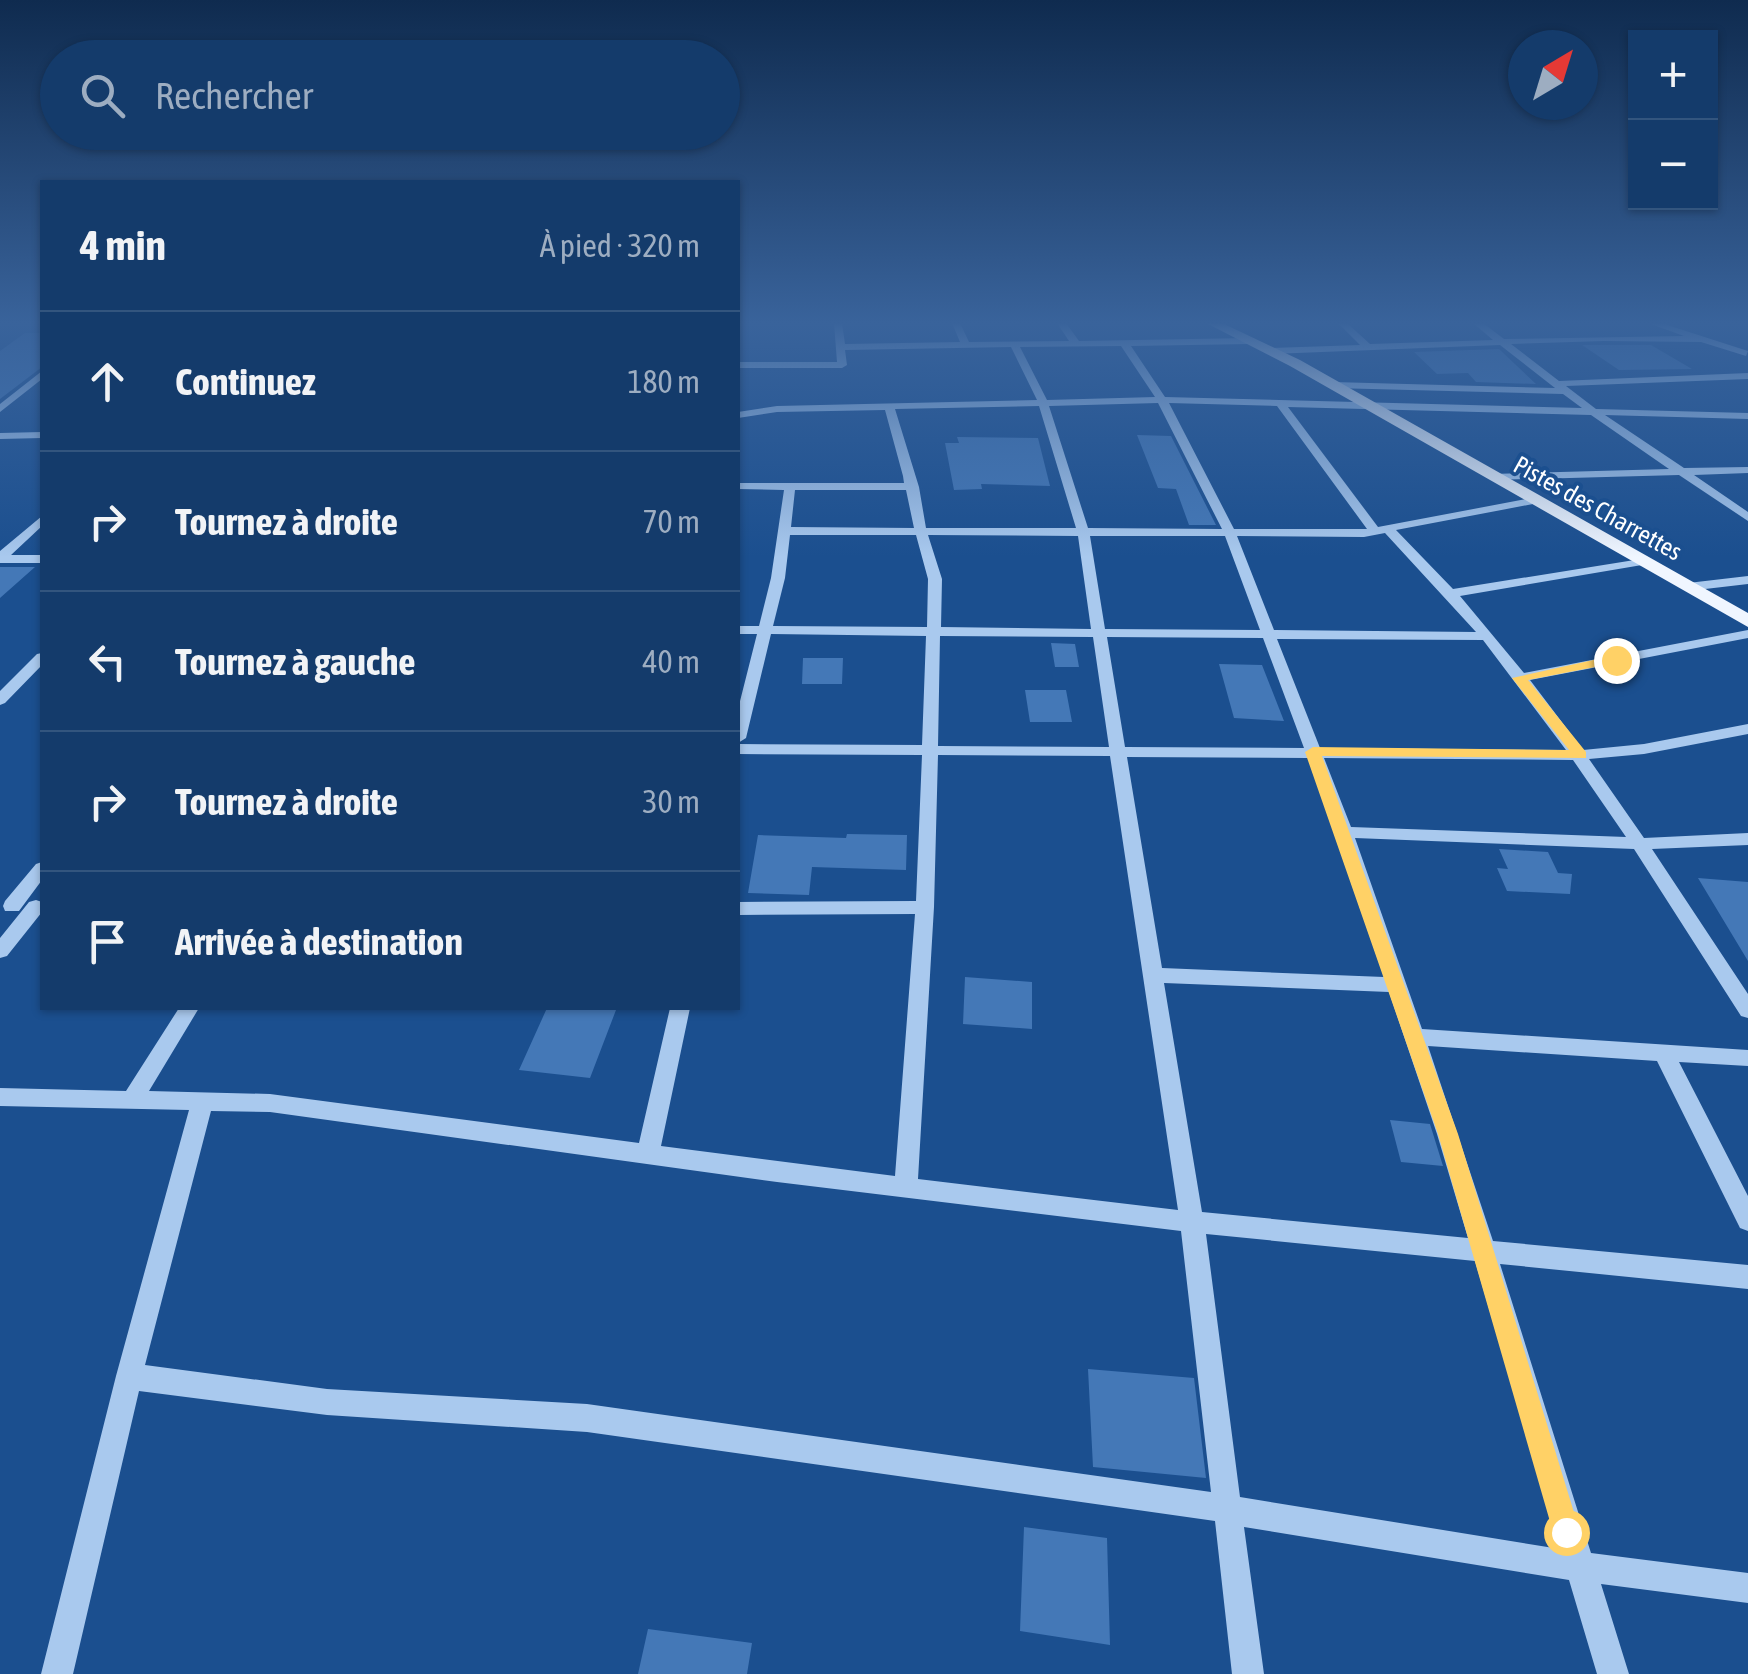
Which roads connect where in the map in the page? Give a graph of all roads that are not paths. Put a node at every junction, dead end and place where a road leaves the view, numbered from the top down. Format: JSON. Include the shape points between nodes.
{"nodes":[{"id":1,"x":1013,"y":401,"type":"edge"},
{"id":2,"x":1042,"y":401,"type":"edge"},
{"id":3,"x":1163,"y":401,"type":"edge"},
{"id":4,"x":1195,"y":401,"type":"edge"},
{"id":5,"x":1360,"y":401,"type":"edge"},
{"id":6,"x":1578,"y":401,"type":"edge"},
{"id":7,"x":1281,"y":404,"type":"junction"},
{"id":8,"x":889,"y":406,"type":"junction"},
{"id":9,"x":1370,"y":407,"type":"junction"},
{"id":10,"x":1596,"y":414,"type":"junction"},
{"id":11,"x":740,"y":415,"type":"edge"},
{"id":12,"x":1748,"y":416,"type":"edge"},
{"id":13,"x":40,"y":435,"type":"edge"},
{"id":14,"x":0,"y":436,"type":"edge"},
{"id":15,"x":1748,"y":470,"type":"edge"},
{"id":16,"x":1682,"y":472,"type":"junction"},
{"id":17,"x":1492,"y":477,"type":"junction"},
{"id":18,"x":740,"y":486,"type":"edge"},
{"id":19,"x":913,"y":487,"type":"junction"},
{"id":20,"x":790,"y":488,"type":"junction"},
{"id":21,"x":1532,"y":500,"type":"junction"},
{"id":22,"x":1748,"y":518,"type":"edge"},
{"id":23,"x":40,"y":522,"type":"edge"},
{"id":24,"x":921,"y":529,"type":"junction"},
{"id":25,"x":785,"y":531,"type":"junction"},
{"id":26,"x":1083,"y":531,"type":"junction"},
{"id":27,"x":1383,"y":531,"type":"junction"},
{"id":28,"x":1230,"y":533,"type":"junction"},
{"id":29,"x":0,"y":559,"type":"edge"},
{"id":30,"x":40,"y":559,"type":"edge"},
{"id":31,"x":1642,"y":561,"type":"junction"},
{"id":32,"x":1748,"y":580,"type":"edge"},
{"id":33,"x":1688,"y":586,"type":"junction"},
{"id":34,"x":1450,"y":594,"type":"junction"},
{"id":35,"x":1748,"y":621,"type":"edge"},
{"id":36,"x":740,"y":630,"type":"edge"},
{"id":37,"x":766,"y":630,"type":"junction"},
{"id":38,"x":932,"y":632,"type":"junction"},
{"id":39,"x":1097,"y":632,"type":"junction"},
{"id":40,"x":1271,"y":634,"type":"junction"},
{"id":41,"x":1748,"y":634,"type":"edge"},
{"id":42,"x":1484,"y":636,"type":"junction"},
{"id":43,"x":40,"y":659,"type":"edge"},
{"id":44,"x":1518,"y":678,"type":"junction"},
{"id":45,"x":0,"y":700,"type":"edge"},
{"id":46,"x":1748,"y":729,"type":"edge"},
{"id":47,"x":740,"y":730,"type":"edge"},
{"id":48,"x":740,"y":750,"type":"edge"},
{"id":49,"x":929,"y":750,"type":"junction"},
{"id":50,"x":1119,"y":751,"type":"junction"},
{"id":51,"x":1313,"y":752,"type":"junction"},
{"id":52,"x":1581,"y":755,"type":"junction"},
{"id":53,"x":1344,"y":832,"type":"junction"},
{"id":54,"x":1748,"y":839,"type":"edge"},
{"id":55,"x":1644,"y":844,"type":"junction"},
{"id":56,"x":40,"y":870,"type":"edge"},
{"id":57,"x":6,"y":906,"type":"edge"},
{"id":58,"x":39,"y":906,"type":"edge"},
{"id":59,"x":925,"y":907,"type":"junction"},
{"id":60,"x":740,"y":908,"type":"edge"},
{"id":61,"x":0,"y":951,"type":"edge"},
{"id":62,"x":1154,"y":975,"type":"junction"},
{"id":63,"x":1396,"y":984,"type":"junction"},
{"id":64,"x":189,"y":1010,"type":"edge"},
{"id":65,"x":680,"y":1010,"type":"edge"},
{"id":66,"x":1748,"y":1010,"type":"edge"},
{"id":67,"x":1415,"y":1036,"type":"junction"},
{"id":68,"x":1665,"y":1055,"type":"junction"},
{"id":69,"x":1748,"y":1058,"type":"edge"},
{"id":70,"x":0,"y":1097,"type":"edge"},
{"id":71,"x":132,"y":1098,"type":"junction"},
{"id":72,"x":203,"y":1100,"type":"junction"},
{"id":73,"x":648,"y":1154,"type":"junction"},
{"id":74,"x":906,"y":1187,"type":"junction"},
{"id":75,"x":1748,"y":1220,"type":"edge"},
{"id":76,"x":1192,"y":1222,"type":"junction"},
{"id":77,"x":1484,"y":1252,"type":"junction"},
{"id":78,"x":1748,"y":1277,"type":"edge"},
{"id":79,"x":129,"y":1376,"type":"junction"},
{"id":80,"x":1226,"y":1510,"type":"junction"},
{"id":81,"x":1577,"y":1567,"type":"junction"},
{"id":82,"x":1748,"y":1588,"type":"edge"},
{"id":83,"x":56,"y":1674,"type":"edge"},
{"id":84,"x":1248,"y":1674,"type":"edge"},
{"id":85,"x":1613,"y":1674,"type":"edge"}],
"edges":[{"from":1,"to":8,"type":"street"},
{"from":2,"to":26,"type":"street"},
{"from":3,"to":28,"type":"street"},
{"from":4,"to":7,"type":"street"},
{"from":5,"to":9,"type":"main road","name":"Pistes des Charrettes"},
{"from":6,"to":10,"type":"street"},
{"from":7,"to":9,"type":"street"},
{"from":7,"to":27,"type":"street"},
{"from":8,"to":11,"type":"street"},
{"from":8,"to":19,"type":"street"},
{"from":9,"to":10,"type":"street"},
{"from":9,"to":17,"type":"main road","name":"Pistes des Charrettes"},
{"from":10,"to":12,"type":"street"},
{"from":10,"to":16,"type":"street"},
{"from":13,"to":14,"type":"street"},
{"from":15,"to":16,"type":"street"},
{"from":16,"to":17,"type":"street"},
{"from":16,"to":22,"type":"street"},
{"from":17,"to":21,"type":"main road","name":"Pistes des Charrettes"},
{"from":18,"to":20,"type":"street"},
{"from":19,"to":20,"type":"street"},
{"from":19,"to":24,"type":"street"},
{"from":20,"to":25,"type":"street"},
{"from":21,"to":27,"type":"street"},
{"from":21,"to":31,"type":"main road","name":"Pistes des Charrettes"},
{"from":23,"to":29,"type":"street"},
{"from":24,"to":25,"type":"street"},
{"from":24,"to":26,"type":"street"},
{"from":24,"to":38,"type":"street","via":[[934,579]]},
{"from":25,"to":37,"type":"street"},
{"from":26,"to":28,"type":"street"},
{"from":26,"to":39,"type":"street"},
{"from":27,"to":28,"type":"street"},
{"from":27,"to":34,"type":"street"},
{"from":28,"to":40,"type":"street"},
{"from":29,"to":30,"type":"street"},
{"from":31,"to":33,"type":"main road","name":"Pistes des Charrettes"},
{"from":31,"to":34,"type":"street"},
{"from":32,"to":33,"type":"street"},
{"from":33,"to":35,"type":"main road","name":"Pistes des Charrettes"},
{"from":34,"to":42,"type":"street"},
{"from":36,"to":37,"type":"street"},
{"from":37,"to":38,"type":"street"},
{"from":37,"to":47,"type":"street"},
{"from":38,"to":39,"type":"street"},
{"from":38,"to":49,"type":"street"},
{"from":39,"to":40,"type":"street"},
{"from":39,"to":50,"type":"street"},
{"from":40,"to":42,"type":"street"},
{"from":40,"to":51,"type":"street"},
{"from":41,"to":44,"type":"street"},
{"from":42,"to":44,"type":"street"},
{"from":43,"to":45,"type":"street"},
{"from":44,"to":52,"type":"street"},
{"from":46,"to":52,"type":"street"},
{"from":48,"to":49,"type":"street"},
{"from":49,"to":50,"type":"street"},
{"from":49,"to":59,"type":"street"},
{"from":50,"to":51,"type":"street"},
{"from":50,"to":62,"type":"street"},
{"from":51,"to":52,"type":"street"},
{"from":51,"to":53,"type":"street"},
{"from":52,"to":55,"type":"street"},
{"from":53,"to":55,"type":"street"},
{"from":53,"to":63,"type":"street"},
{"from":54,"to":55,"type":"street"},
{"from":55,"to":66,"type":"street"},
{"from":56,"to":57,"type":"street"},
{"from":57,"to":58,"type":"street"},
{"from":58,"to":61,"type":"street"},
{"from":59,"to":60,"type":"street"},
{"from":59,"to":74,"type":"street"},
{"from":62,"to":63,"type":"street"},
{"from":62,"to":76,"type":"street"},
{"from":63,"to":67,"type":"street"},
{"from":64,"to":71,"type":"street"},
{"from":65,"to":73,"type":"street"},
{"from":67,"to":68,"type":"street"},
{"from":67,"to":77,"type":"street"},
{"from":68,"to":69,"type":"street"},
{"from":68,"to":75,"type":"street"},
{"from":70,"to":71,"type":"street"},
{"from":71,"to":72,"type":"street"},
{"from":72,"to":73,"type":"street","via":[[378,1114]]},
{"from":72,"to":79,"type":"street"},
{"from":73,"to":74,"type":"street"},
{"from":74,"to":76,"type":"street"},
{"from":76,"to":77,"type":"street"},
{"from":76,"to":80,"type":"street"},
{"from":77,"to":78,"type":"street"},
{"from":77,"to":81,"type":"street"},
{"from":79,"to":80,"type":"street","via":[[327,1402],[587,1418]]},
{"from":79,"to":83,"type":"street"},
{"from":80,"to":81,"type":"street"},
{"from":80,"to":84,"type":"street"},
{"from":81,"to":82,"type":"street"},
{"from":81,"to":85,"type":"street"}]}
